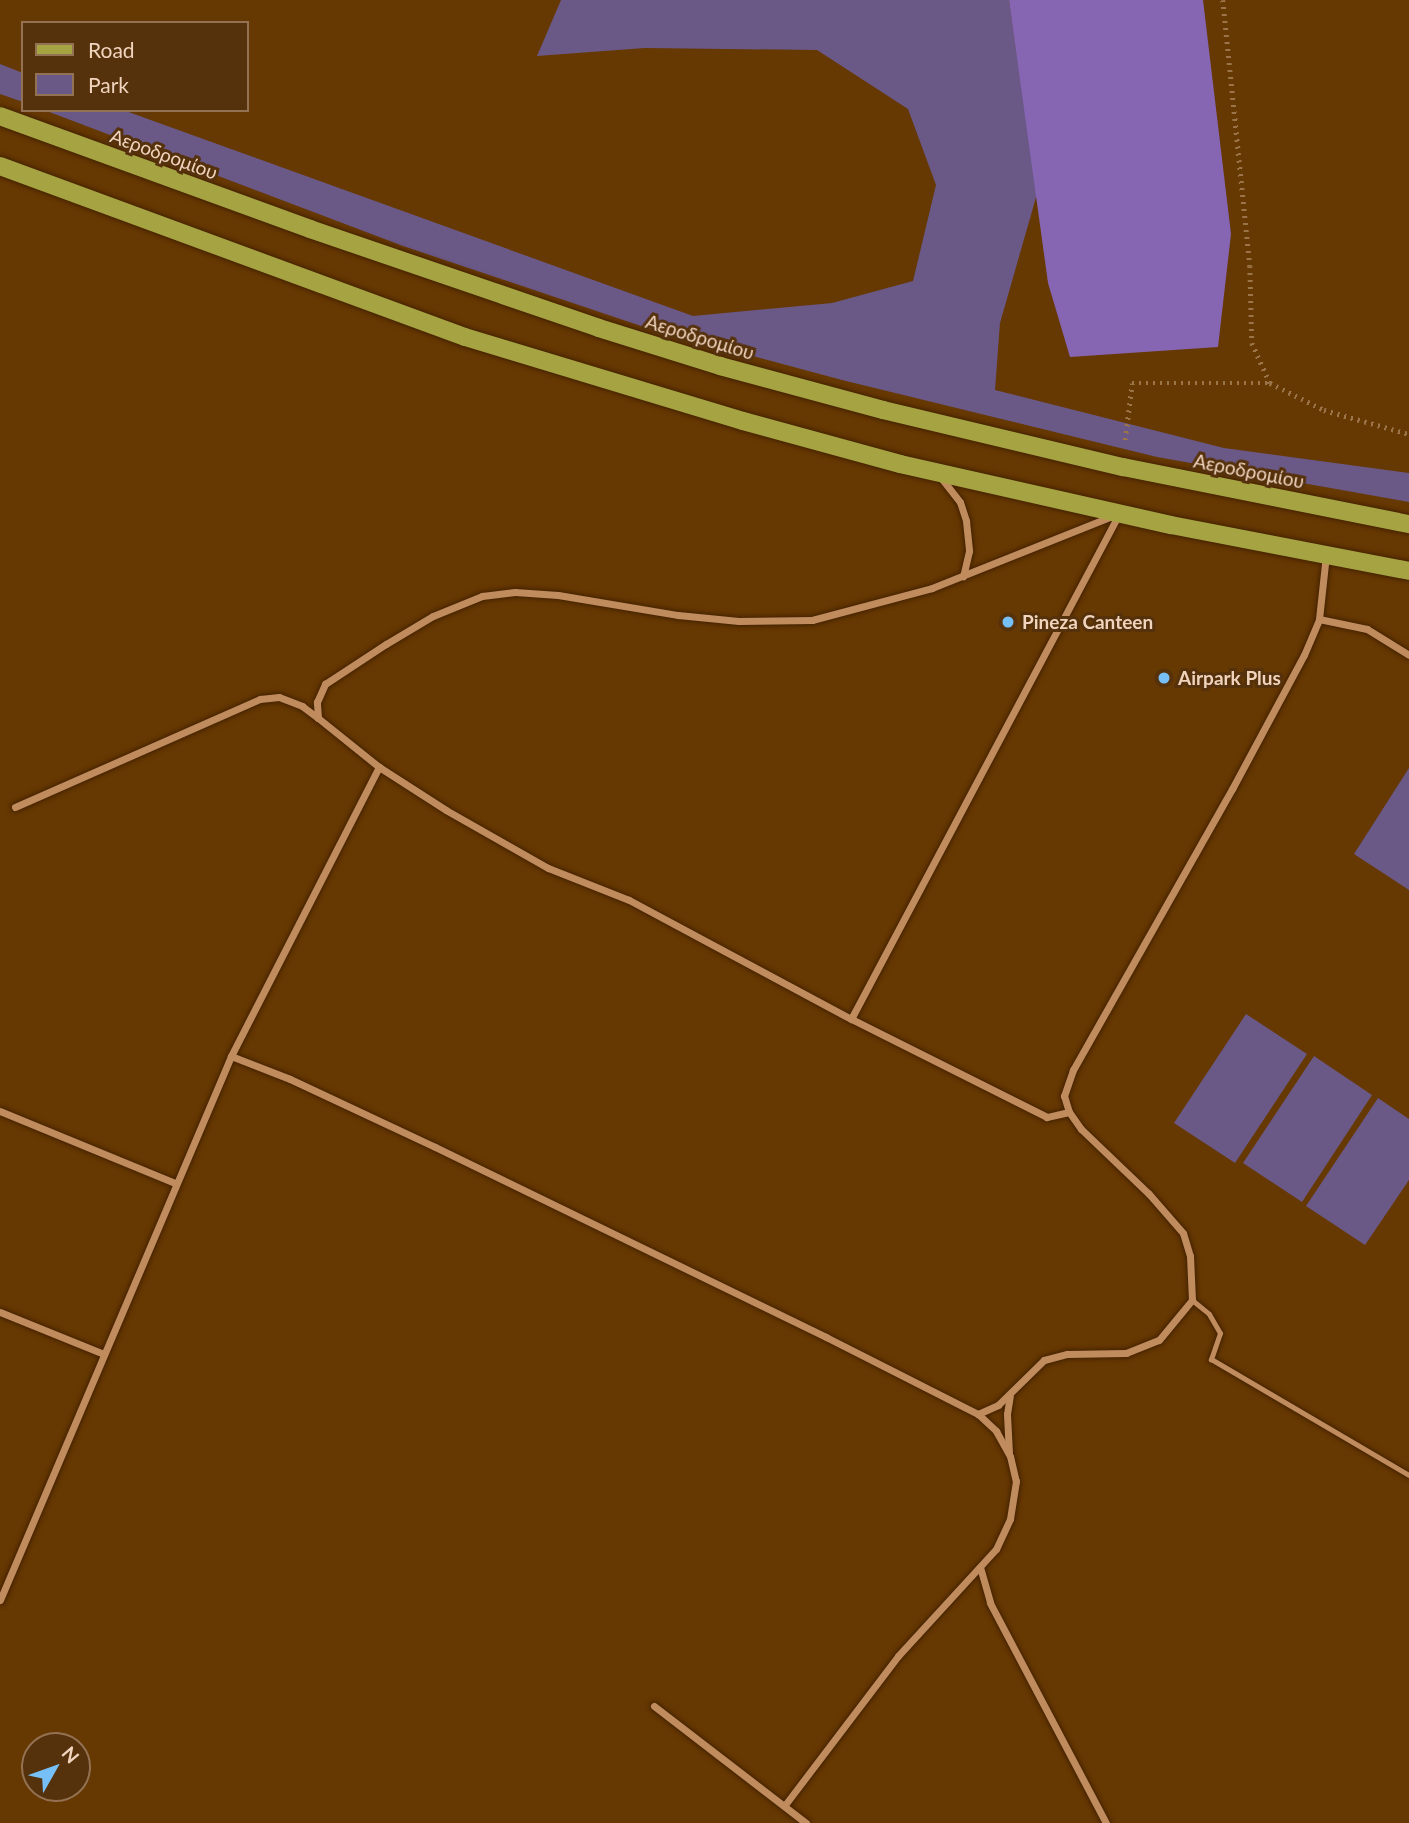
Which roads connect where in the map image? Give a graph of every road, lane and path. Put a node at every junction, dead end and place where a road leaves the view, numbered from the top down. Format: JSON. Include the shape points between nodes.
{"nodes":[{"id":1,"x":1223,"y":0,"type":"edge"},
{"id":2,"x":0,"y":116,"type":"edge"},
{"id":3,"x":0,"y":166,"type":"edge"},
{"id":4,"x":1270,"y":383,"type":"junction"},
{"id":5,"x":1409,"y":434,"type":"edge"},
{"id":6,"x":1123,"y":467,"type":"junction"},
{"id":7,"x":934,"y":471,"type":"junction"},
{"id":8,"x":1119,"y":513,"type":"junction"},
{"id":9,"x":1409,"y":524,"type":"edge"},
{"id":10,"x":1326,"y":555,"type":"junction"},
{"id":11,"x":1409,"y":571,"type":"edge"},
{"id":12,"x":963,"y":576,"type":"junction"},
{"id":13,"x":1319,"y":619,"type":"junction"},
{"id":14,"x":1409,"y":655,"type":"edge"},
{"id":15,"x":318,"y":718,"type":"junction"},
{"id":16,"x":379,"y":767,"type":"junction"},
{"id":17,"x":15,"y":807,"type":"dead end"},
{"id":18,"x":851,"y":1019,"type":"junction"},
{"id":19,"x":231,"y":1056,"type":"junction"},
{"id":20,"x":0,"y":1111,"type":"edge"},
{"id":21,"x":1069,"y":1112,"type":"junction"},
{"id":22,"x":175,"y":1183,"type":"junction"},
{"id":23,"x":1192,"y":1300,"type":"junction"},
{"id":24,"x":0,"y":1312,"type":"edge"},
{"id":25,"x":104,"y":1354,"type":"junction"},
{"id":26,"x":1010,"y":1395,"type":"junction"},
{"id":27,"x":978,"y":1414,"type":"junction"},
{"id":28,"x":1010,"y":1455,"type":"junction"},
{"id":29,"x":1409,"y":1475,"type":"edge"},
{"id":30,"x":981,"y":1567,"type":"junction"},
{"id":31,"x":0,"y":1600,"type":"edge"},
{"id":32,"x":654,"y":1706,"type":"dead end"},
{"id":33,"x":784,"y":1806,"type":"junction"},
{"id":34,"x":806,"y":1823,"type":"edge"},
{"id":35,"x":1106,"y":1823,"type":"edge"}],
"edges":[{"from":1,"to":4,"type":"path","via":[[1250,267],[1252,343]]},
{"from":2,"to":6,"type":"main road","name":"Αεροδρομίου","via":[[336,238],[708,362],[883,410]]},
{"from":3,"to":7,"type":"main road","via":[[465,337],[743,421]]},
{"from":4,"to":5,"type":"path","via":[[1324,410]]},
{"from":4,"to":6,"type":"path","via":[[1132,383]]},
{"from":6,"to":9,"type":"main road","name":"Αεροδρομίου"},
{"from":7,"to":8,"type":"main road"},
{"from":7,"to":12,"type":"street","via":[[960,502],[966,521],[969,551]]},
{"from":8,"to":10,"type":"main road"},
{"from":8,"to":12,"type":"street"},
{"from":8,"to":18,"type":"street"},
{"from":10,"to":11,"type":"main road"},
{"from":10,"to":13,"type":"street"},
{"from":12,"to":15,"type":"street","via":[[812,620],[739,621],[515,592],[482,596],[433,616],[325,684],[317,702]]},
{"from":13,"to":14,"type":"street","via":[[1367,629]]},
{"from":13,"to":21,"type":"street","via":[[1232,789],[1073,1070],[1064,1096]]},
{"from":15,"to":16,"type":"street"},
{"from":15,"to":17,"type":"street","via":[[279,697],[260,699]]},
{"from":16,"to":18,"type":"street","via":[[548,868],[629,900]]},
{"from":16,"to":19,"type":"street"},
{"from":18,"to":21,"type":"street","via":[[1047,1117]]},
{"from":19,"to":22,"type":"street"},
{"from":19,"to":27,"type":"street","via":[[448,1153]]},
{"from":20,"to":22,"type":"street"},
{"from":21,"to":23,"type":"street","via":[[1183,1233],[1190,1256]]},
{"from":22,"to":25,"type":"street"},
{"from":23,"to":26,"type":"street","via":[[1159,1340],[1126,1353],[1067,1354],[1044,1360]]},
{"from":23,"to":29,"type":"lane","via":[[1209,1314],[1220,1333],[1212,1359]]},
{"from":24,"to":25,"type":"street"},
{"from":25,"to":31,"type":"street"},
{"from":26,"to":27,"type":"street"},
{"from":26,"to":28,"type":"street"},
{"from":27,"to":28,"type":"street"},
{"from":28,"to":30,"type":"street","via":[[1016,1481],[1010,1519],[996,1549]]},
{"from":30,"to":33,"type":"street","via":[[898,1656]]},
{"from":30,"to":35,"type":"street","via":[[990,1602]]},
{"from":32,"to":33,"type":"street"},
{"from":33,"to":34,"type":"street"}]}
